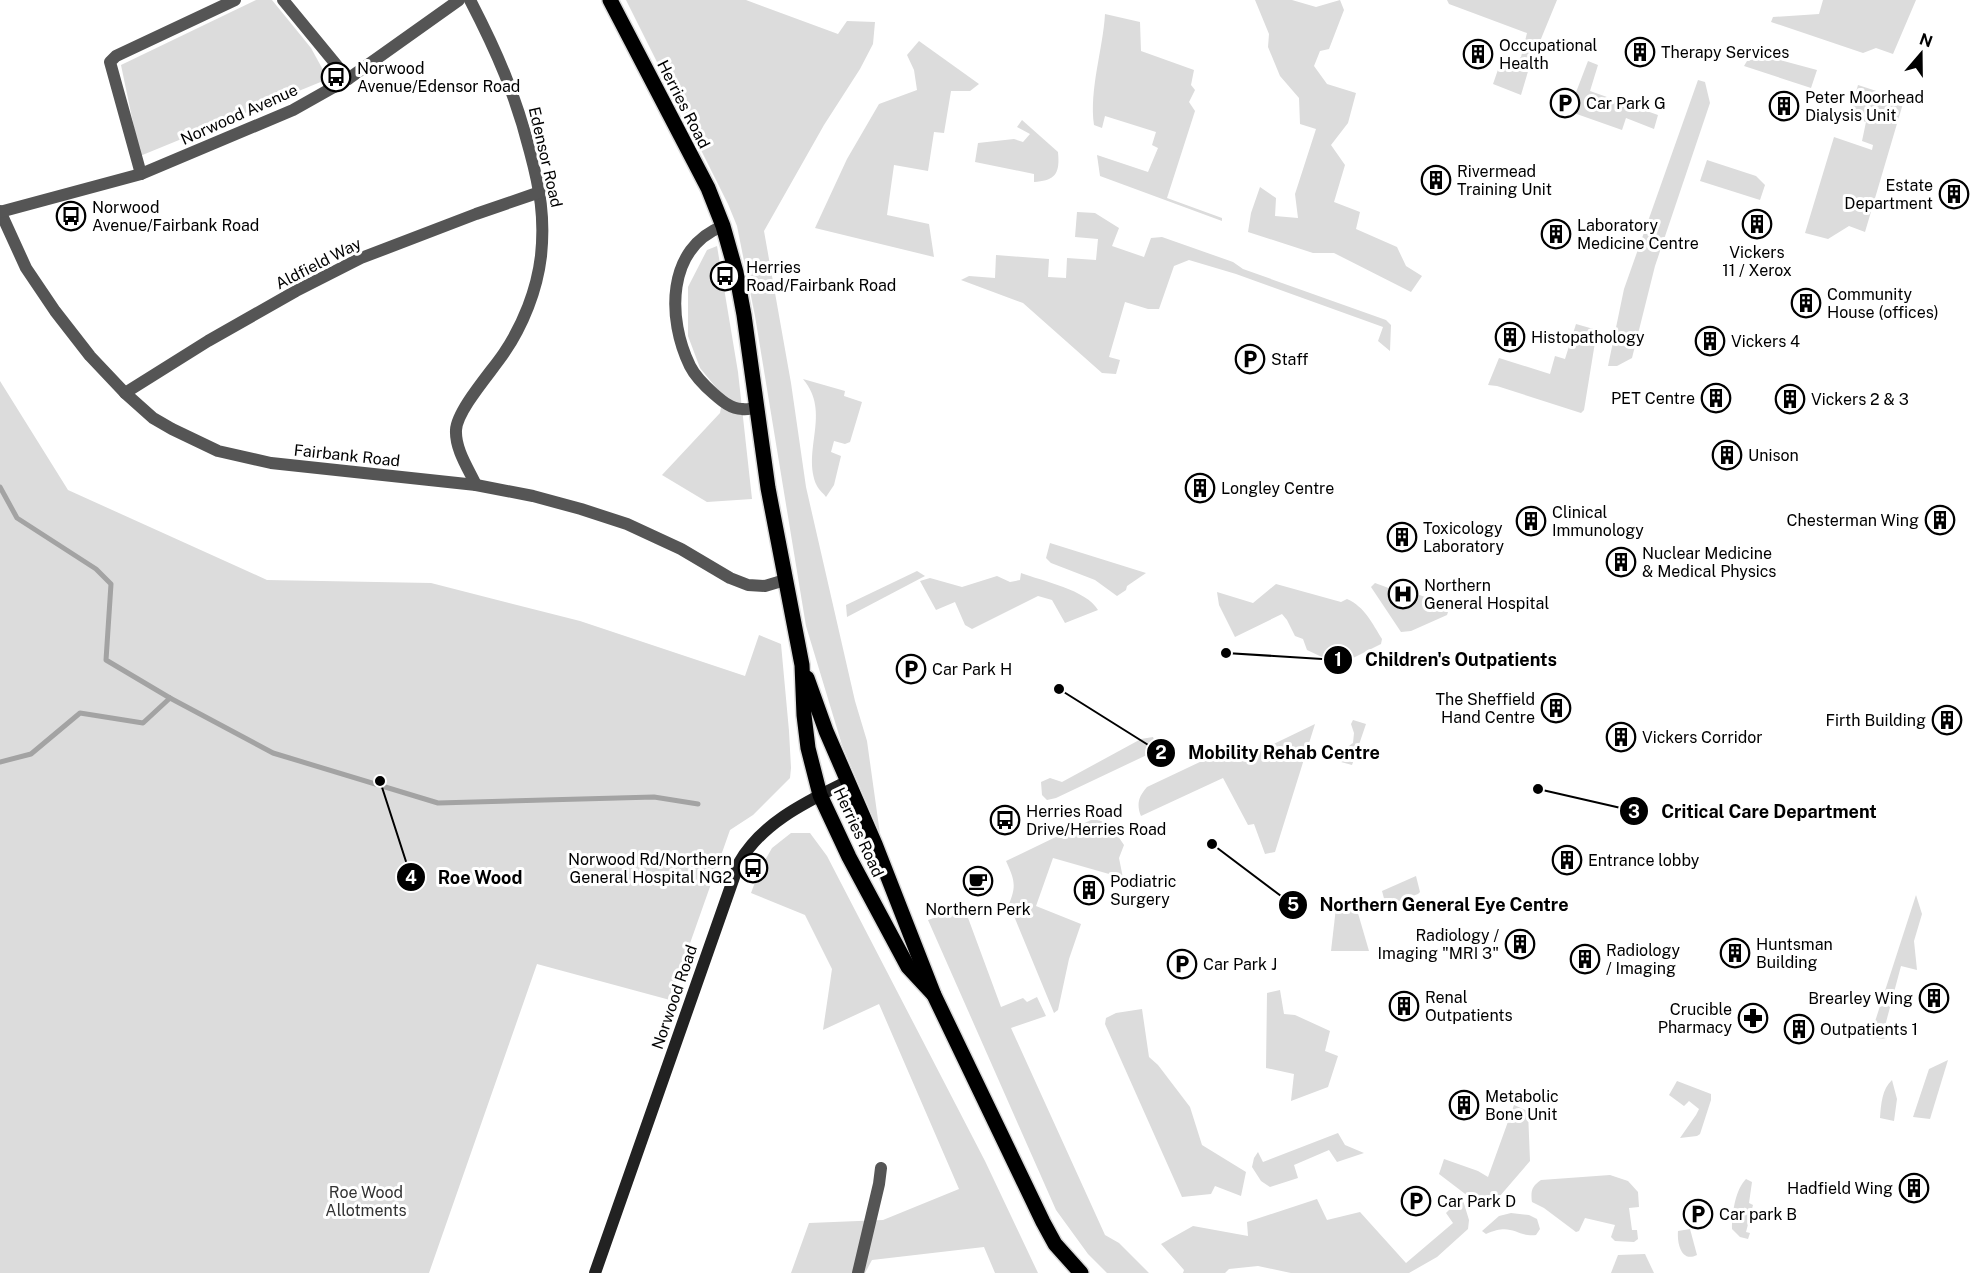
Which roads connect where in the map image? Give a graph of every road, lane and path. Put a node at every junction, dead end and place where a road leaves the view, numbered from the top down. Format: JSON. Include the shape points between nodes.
{"nodes":[{"id":1,"x":235,"y":0,"type":"edge"},
{"id":2,"x":283,"y":0,"type":"edge"},
{"id":3,"x":459,"y":0,"type":"edge"},
{"id":4,"x":470,"y":0,"type":"edge"},
{"id":5,"x":610,"y":0,"type":"edge"},
{"id":6,"x":348,"y":79,"type":"junction"},
{"id":7,"x":141,"y":174,"type":"junction"},
{"id":8,"x":540,"y":192,"type":"junction"},
{"id":9,"x":0,"y":212,"type":"edge"},
{"id":10,"x":723,"y":226,"type":"junction"},
{"id":11,"x":125,"y":393,"type":"junction"},
{"id":12,"x":756,"y":408,"type":"junction"},
{"id":13,"x":476,"y":485,"type":"junction"},
{"id":14,"x":785,"y":580,"type":"junction"},
{"id":15,"x":802,"y":665,"type":"junction"},
{"id":16,"x":848,"y":781,"type":"junction"},
{"id":17,"x":820,"y":795,"type":"junction"},
{"id":18,"x":934,"y":995,"type":"junction"},
{"id":19,"x":881,"y":1168,"type":"dead end"},
{"id":20,"x":595,"y":1273,"type":"edge"},
{"id":21,"x":858,"y":1273,"type":"edge"},
{"id":22,"x":1080,"y":1273,"type":"edge"}],
"edges":[{"from":1,"to":7,"type":"street","via":[[110,62]]},
{"from":2,"to":6,"type":"street"},
{"from":3,"to":6,"type":"street","name":"Norwood Avenue"},
{"from":4,"to":8,"type":"street","name":"Edensor Road","via":[[508,79]]},
{"from":5,"to":10,"type":"main road","name":"Herries Road","via":[[708,189]]},
{"from":6,"to":7,"type":"street","name":"Norwood Avenue","via":[[293,110]]},
{"from":7,"to":9,"type":"street","name":"Norwood Avenue"},
{"from":8,"to":11,"type":"street","name":"Aldfield Way","via":[[361,258],[208,341]]},
{"from":8,"to":13,"type":"street","name":"Edensor Road","via":[[544,219],[541,258],[525,316],[505,352],[460,414],[456,428],[457,445]]},
{"from":9,"to":11,"type":"street","name":"Fairbank Road","via":[[26,268],[55,311]]},
{"from":10,"to":12,"type":"main road","name":"Herries Road","via":[[740,294]]},
{"from":10,"to":12,"type":"street","via":[[700,237],[690,249],[675,293],[675,318],[691,368],[709,389],[725,404]]},
{"from":11,"to":13,"type":"street","name":"Fairbank Road","via":[[153,418],[218,451],[271,463]]},
{"from":12,"to":14,"type":"main road","name":"Herries Road"},
{"from":13,"to":14,"type":"street","name":"Fairbank Road","via":[[572,506],[627,524],[748,585],[765,586]]},
{"from":14,"to":15,"type":"main road","name":"Herries Road"},
{"from":15,"to":16,"type":"main road","name":"Herries Road"},
{"from":15,"to":17,"type":"main road","name":"Herries Road","via":[[808,748]]},
{"from":16,"to":17,"type":"street","name":"Norwood Road"},
{"from":16,"to":18,"type":"main road","name":"Herries Road"},
{"from":17,"to":18,"type":"main road","name":"Herries Road","via":[[908,967]]},
{"from":17,"to":20,"type":"street","name":"Norwood Road","via":[[780,818],[739,863]]},
{"from":18,"to":22,"type":"main road","name":"Herries Road","via":[[1043,1222],[1055,1244]]},
{"from":19,"to":21,"type":"street"}]}
